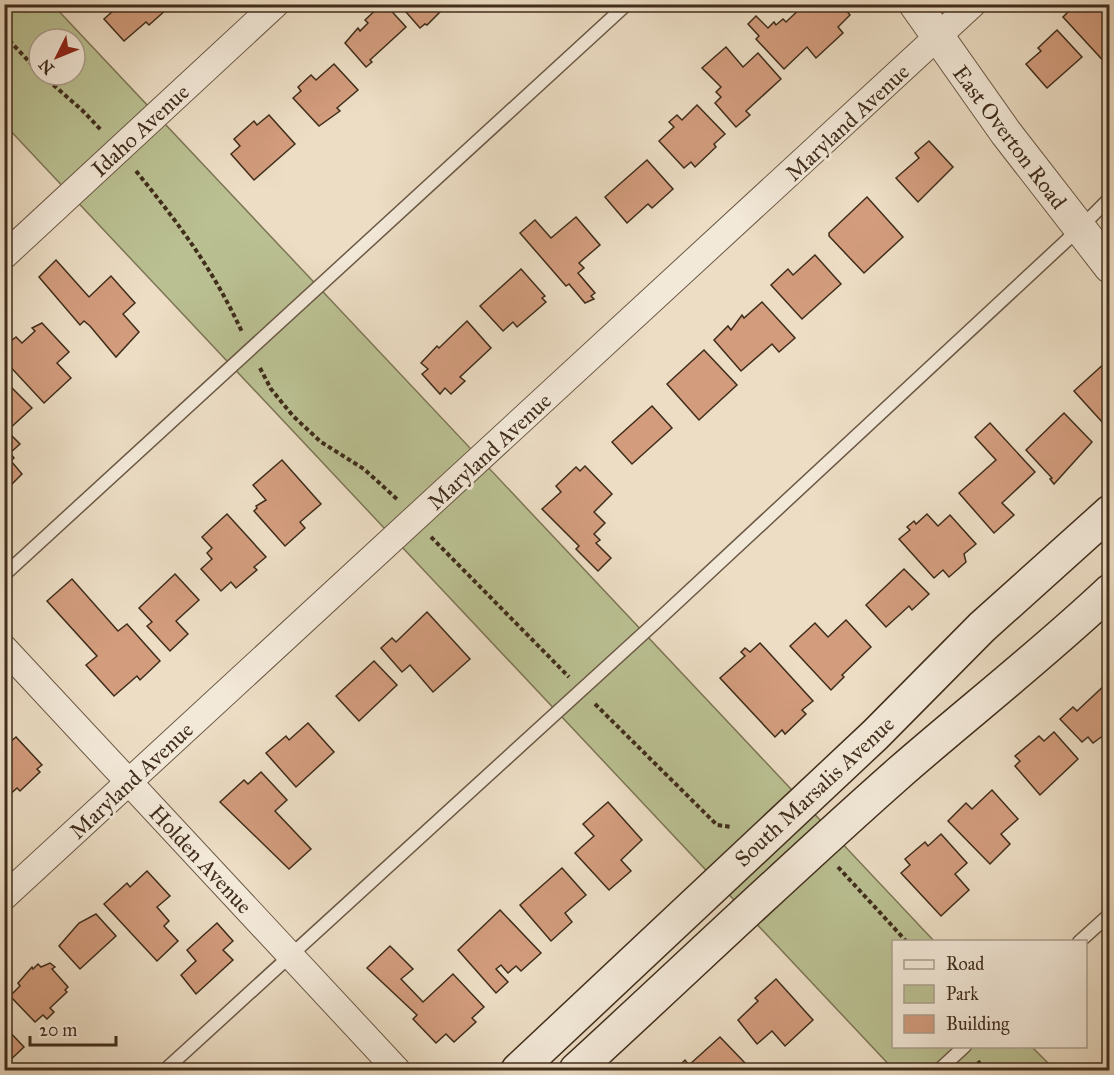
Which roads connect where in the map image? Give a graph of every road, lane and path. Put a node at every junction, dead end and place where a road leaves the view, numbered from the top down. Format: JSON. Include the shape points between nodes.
{"nodes":[{"id":1,"x":276,"y":4,"type":"edge"},
{"id":2,"x":627,"y":4,"type":"edge"},
{"id":3,"x":915,"y":4,"type":"edge"},
{"id":4,"x":973,"y":4,"type":"edge"},
{"id":5,"x":4,"y":35,"type":"edge"},
{"id":6,"x":937,"y":38,"type":"junction"},
{"id":7,"x":27,"y":59,"type":"edge"},
{"id":8,"x":56,"y":87,"type":"edge"},
{"id":9,"x":107,"y":136,"type":"dead end"},
{"id":10,"x":1110,"y":198,"type":"edge"},
{"id":11,"x":1079,"y":229,"type":"junction"},
{"id":12,"x":4,"y":256,"type":"edge"},
{"id":13,"x":1110,"y":267,"type":"edge"},
{"id":14,"x":1110,"y":512,"type":"edge"},
{"id":15,"x":4,"y":574,"type":"edge"},
{"id":16,"x":1110,"y":591,"type":"edge"},
{"id":17,"x":4,"y":648,"type":"edge"},
{"id":18,"x":129,"y":781,"type":"junction"},
{"id":19,"x":831,"y":860,"type":"dead end"},
{"id":20,"x":4,"y":897,"type":"edge"},
{"id":21,"x":1110,"y":914,"type":"edge"},
{"id":22,"x":905,"y":940,"type":"edge"},
{"id":23,"x":1081,"y":940,"type":"edge"},
{"id":24,"x":291,"y":956,"type":"junction"},
{"id":25,"x":964,"y":1048,"type":"edge"},
{"id":26,"x":165,"y":1071,"type":"edge"},
{"id":27,"x":397,"y":1071,"type":"edge"},
{"id":28,"x":518,"y":1071,"type":"edge"},
{"id":29,"x":576,"y":1071,"type":"edge"},
{"id":30,"x":939,"y":1071,"type":"edge"}],
"edges":[{"from":1,"to":12,"type":"street","name":"Idaho Avenue"},
{"from":2,"to":15,"type":"lane"},
{"from":3,"to":6,"type":"street","name":"East Overton Road"},
{"from":4,"to":6,"type":"street","name":"Maryland Avenue"},
{"from":5,"to":7,"type":"path"},
{"from":6,"to":11,"type":"street","name":"East Overton Road"},
{"from":6,"to":18,"type":"street","name":"Maryland Avenue"},
{"from":8,"to":9,"type":"path"},
{"from":10,"to":11,"type":"lane"},
{"from":11,"to":13,"type":"street","name":"East Overton Road"},
{"from":11,"to":24,"type":"lane"},
{"from":14,"to":28,"type":"main road","name":"South Marsalis Avenue","via":[[982,627],[875,735]]},
{"from":16,"to":29,"type":"main road","name":"South Marsalis Avenue","via":[[827,838]]},
{"from":17,"to":18,"type":"street","name":"Holden Avenue"},
{"from":18,"to":20,"type":"street","name":"Maryland Avenue"},
{"from":18,"to":24,"type":"street","name":"Holden Avenue"},
{"from":19,"to":22,"type":"path"},
{"from":21,"to":23,"type":"lane"},
{"from":24,"to":26,"type":"lane"},
{"from":24,"to":27,"type":"street","name":"Holden Avenue"},
{"from":25,"to":30,"type":"lane"}]}
